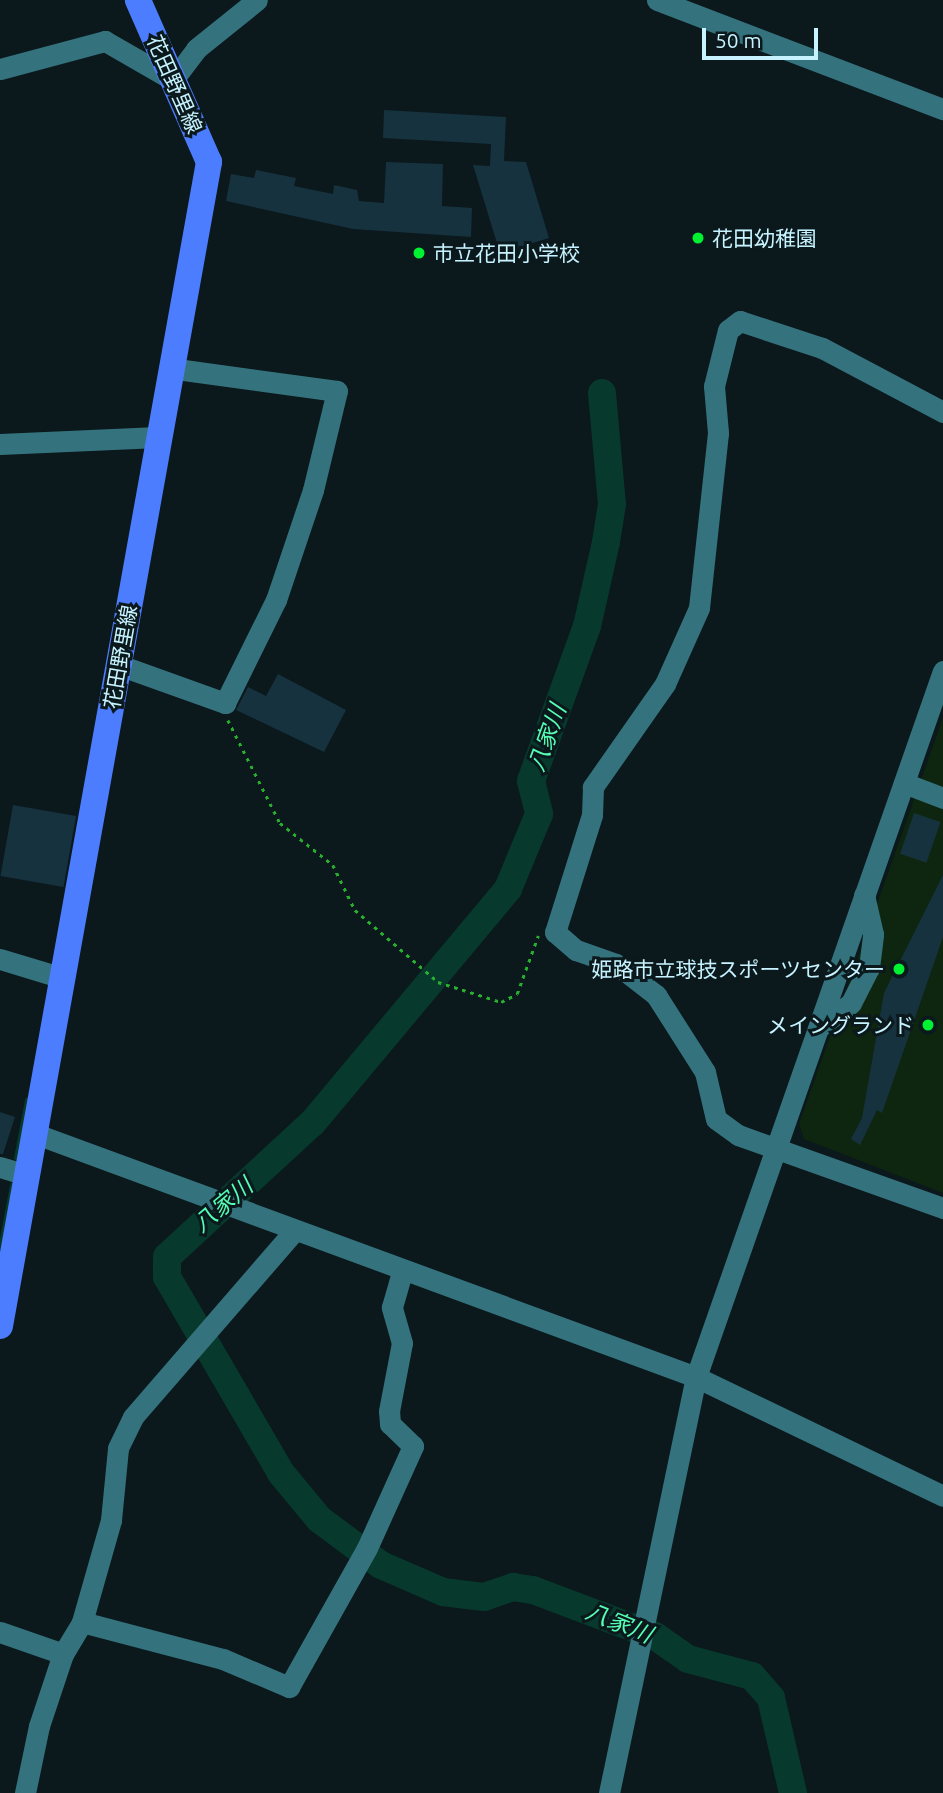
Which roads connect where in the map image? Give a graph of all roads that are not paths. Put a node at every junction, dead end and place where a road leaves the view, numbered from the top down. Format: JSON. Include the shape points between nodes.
{"nodes":[{"id":1,"x":138,"y":0,"type":"edge"},
{"id":2,"x":257,"y":0,"type":"edge"},
{"id":3,"x":657,"y":0,"type":"edge"},
{"id":4,"x":0,"y":69,"type":"edge"},
{"id":5,"x":173,"y":80,"type":"junction"},
{"id":6,"x":943,"y":109,"type":"edge"},
{"id":7,"x":177,"y":369,"type":"junction"},
{"id":8,"x":943,"y":412,"type":"edge"},
{"id":9,"x":158,"y":437,"type":"junction"},
{"id":10,"x":0,"y":444,"type":"edge"},
{"id":11,"x":119,"y":665,"type":"junction"},
{"id":12,"x":942,"y":677,"type":"edge"},
{"id":13,"x":904,"y":783,"type":"junction"},
{"id":14,"x":943,"y":798,"type":"edge"},
{"id":15,"x":0,"y":959,"type":"edge"},
{"id":16,"x":62,"y":978,"type":"junction"},
{"id":17,"x":36,"y":1134,"type":"junction"},
{"id":18,"x":776,"y":1147,"type":"junction"},
{"id":19,"x":0,"y":1167,"type":"edge"},
{"id":20,"x":26,"y":1175,"type":"junction"},
{"id":21,"x":943,"y":1208,"type":"edge"},
{"id":22,"x":293,"y":1232,"type":"junction"},
{"id":23,"x":402,"y":1273,"type":"junction"},
{"id":24,"x":0,"y":1326,"type":"edge"},
{"id":25,"x":696,"y":1377,"type":"junction"},
{"id":26,"x":943,"y":1496,"type":"edge"},
{"id":27,"x":82,"y":1622,"type":"junction"},
{"id":28,"x":0,"y":1632,"type":"edge"},
{"id":29,"x":63,"y":1654,"type":"junction"},
{"id":30,"x":25,"y":1793,"type":"edge"},
{"id":31,"x":609,"y":1793,"type":"edge"}],
"edges":[{"from":1,"to":5,"type":"main road","name":"花田野里線"},
{"from":2,"to":5,"type":"street","via":[[196,49]]},
{"from":3,"to":6,"type":"street"},
{"from":4,"to":5,"type":"street","via":[[105,41]]},
{"from":5,"to":7,"type":"main road","name":"花田野里線","via":[[209,162]]},
{"from":7,"to":9,"type":"main road","name":"花田野里線"},
{"from":7,"to":11,"type":"street","via":[[337,391],[313,491],[276,600],[225,703]]},
{"from":8,"to":18,"type":"street","via":[[822,348],[740,321],[729,330],[713,386],[718,433],[699,608],[665,684],[593,787],[592,816],[555,932],[576,950],[616,964],[656,995],[705,1072],[716,1119],[738,1135]]},
{"from":9,"to":10,"type":"street"},
{"from":9,"to":11,"type":"main road","name":"花田野里線"},
{"from":11,"to":16,"type":"main road","name":"花田野里線"},
{"from":12,"to":13,"type":"street"},
{"from":13,"to":14,"type":"street"},
{"from":13,"to":18,"type":"street"},
{"from":15,"to":16,"type":"street"},
{"from":16,"to":17,"type":"main road","name":"花田野里線"},
{"from":17,"to":20,"type":"main road","name":"花田野里線"},
{"from":17,"to":22,"type":"street"},
{"from":18,"to":21,"type":"street"},
{"from":18,"to":25,"type":"street"},
{"from":19,"to":20,"type":"street"},
{"from":20,"to":24,"type":"main road","name":"花田野里線"},
{"from":22,"to":23,"type":"street"},
{"from":22,"to":27,"type":"street","via":[[133,1418],[118,1448],[111,1520]]},
{"from":23,"to":25,"type":"street"},
{"from":23,"to":27,"type":"street","via":[[393,1307],[402,1343],[389,1410],[390,1424],[413,1446],[367,1548],[289,1687],[223,1659]]},
{"from":25,"to":26,"type":"street"},
{"from":25,"to":31,"type":"street"},
{"from":27,"to":29,"type":"street"},
{"from":28,"to":29,"type":"street"},
{"from":29,"to":30,"type":"street","via":[[38,1726]]}]}
